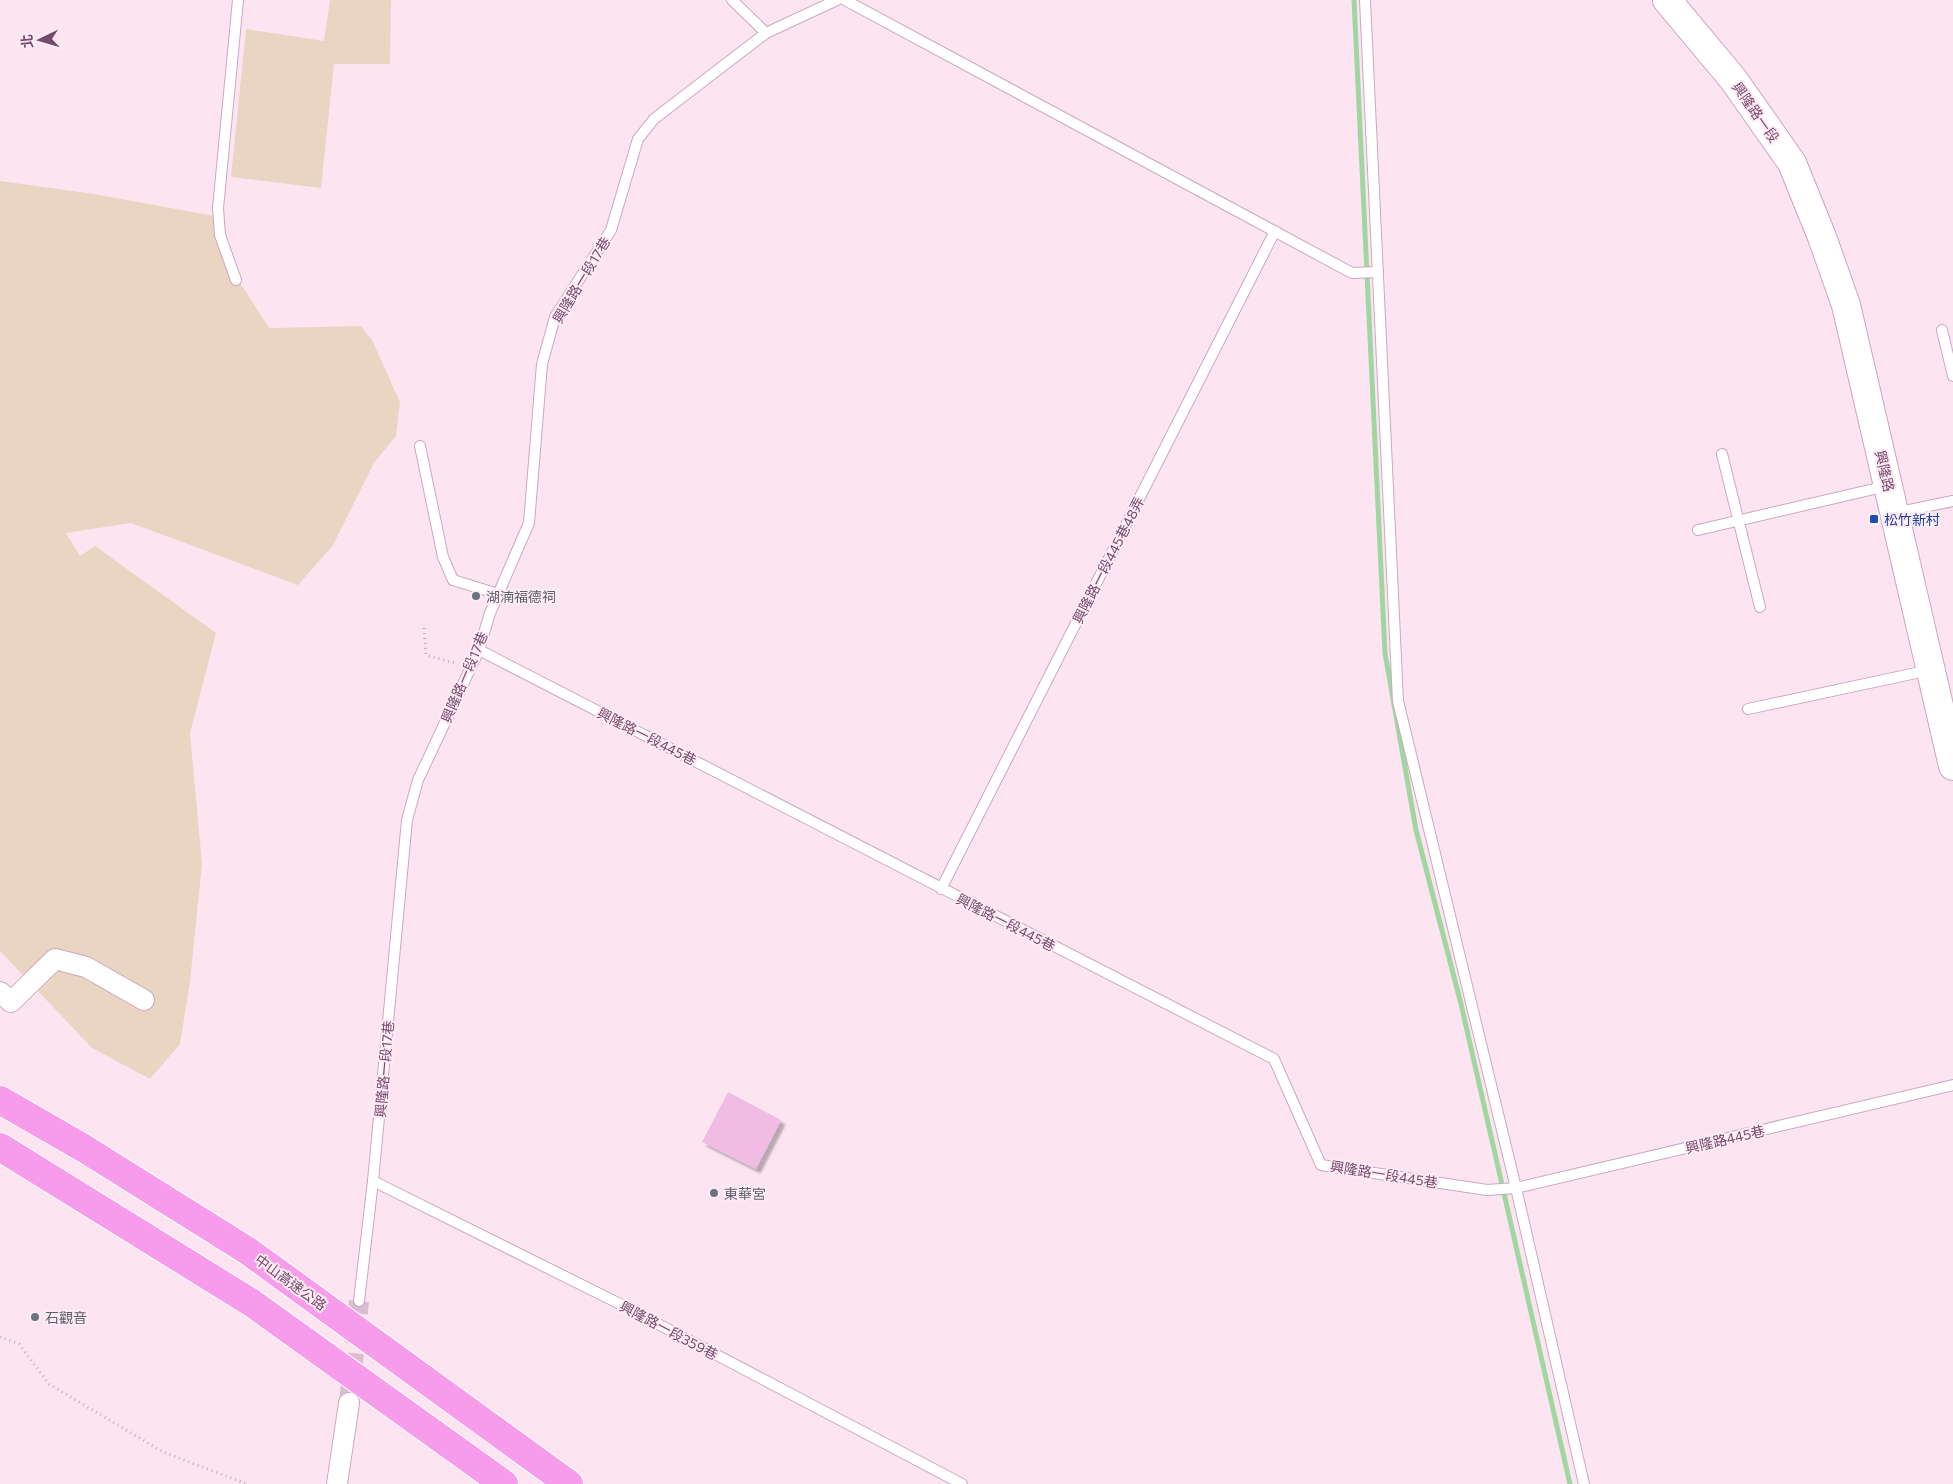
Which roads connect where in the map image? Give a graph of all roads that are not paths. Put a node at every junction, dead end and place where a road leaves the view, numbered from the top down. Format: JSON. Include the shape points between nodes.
{"nodes":[{"id":1,"x":238,"y":0,"type":"edge"},
{"id":2,"x":732,"y":0,"type":"edge"},
{"id":3,"x":837,"y":0,"type":"edge"},
{"id":4,"x":845,"y":0,"type":"edge"},
{"id":5,"x":1365,"y":0,"type":"edge"},
{"id":6,"x":1667,"y":0,"type":"edge"},
{"id":7,"x":766,"y":33,"type":"junction"},
{"id":8,"x":1275,"y":230,"type":"junction"},
{"id":9,"x":1822,"y":237,"type":"joint"},
{"id":10,"x":1376,"y":272,"type":"junction"},
{"id":11,"x":236,"y":280,"type":"dead end"},
{"id":12,"x":1942,"y":330,"type":"dead end"},
{"id":13,"x":1953,"y":376,"type":"edge"},
{"id":14,"x":420,"y":446,"type":"dead end"},
{"id":15,"x":1722,"y":454,"type":"dead end"},
{"id":16,"x":1888,"y":486,"type":"junction"},
{"id":17,"x":1953,"y":501,"type":"edge"},
{"id":18,"x":1895,"y":513,"type":"junction"},
{"id":19,"x":1738,"y":521,"type":"junction"},
{"id":20,"x":1698,"y":530,"type":"dead end"},
{"id":21,"x":498,"y":594,"type":"junction"},
{"id":22,"x":1760,"y":607,"type":"dead end"},
{"id":23,"x":479,"y":650,"type":"junction"},
{"id":24,"x":1931,"y":670,"type":"junction"},
{"id":25,"x":1748,"y":709,"type":"dead end"},
{"id":26,"x":1953,"y":766,"type":"edge"},
{"id":27,"x":941,"y":888,"type":"junction"},
{"id":28,"x":0,"y":992,"type":"edge"},
{"id":29,"x":144,"y":1000,"type":"dead end"},
{"id":30,"x":1953,"y":1085,"type":"edge"},
{"id":31,"x":0,"y":1100,"type":"edge"},
{"id":32,"x":0,"y":1147,"type":"edge"},
{"id":33,"x":373,"y":1180,"type":"junction"},
{"id":34,"x":1513,"y":1188,"type":"junction"},
{"id":35,"x":1496,"y":1190,"type":"joint"},
{"id":36,"x":359,"y":1301,"type":"tunnel mouth"},
{"id":37,"x":349,"y":1403,"type":"tunnel mouth"},
{"id":38,"x":337,"y":1484,"type":"edge"},
{"id":39,"x":504,"y":1484,"type":"edge"},
{"id":40,"x":569,"y":1484,"type":"edge"},
{"id":41,"x":962,"y":1484,"type":"edge"},
{"id":42,"x":1584,"y":1484,"type":"edge"}],
"edges":[{"from":1,"to":11,"type":"lane","via":[[218,208],[220,235]]},
{"from":2,"to":7,"type":"lane"},
{"from":3,"to":7,"type":"lane","name":"興隆路一段17巷"},
{"from":4,"to":8,"type":"lane"},
{"from":5,"to":10,"type":"lane"},
{"from":6,"to":9,"type":"street","name":"興隆路一段","via":[[1733,79],[1792,163]]},
{"from":7,"to":21,"type":"lane","name":"興隆路一段17巷","via":[[654,119],[638,139],[611,230],[556,317],[542,364],[529,523]]},
{"from":8,"to":10,"type":"lane","via":[[1352,273]]},
{"from":8,"to":27,"type":"lane","name":"興隆路一段445巷48弄"},
{"from":9,"to":16,"type":"street","name":"興隆路","via":[[1846,305]]},
{"from":10,"to":34,"type":"lane","via":[[1398,701]]},
{"from":12,"to":13,"type":"lane"},
{"from":14,"to":21,"type":"lane","via":[[444,557],[453,580]]},
{"from":15,"to":19,"type":"lane"},
{"from":16,"to":18,"type":"street","name":"興隆路"},
{"from":16,"to":19,"type":"lane"},
{"from":17,"to":18,"type":"lane"},
{"from":18,"to":24,"type":"street","name":"興隆路"},
{"from":19,"to":20,"type":"lane"},
{"from":19,"to":22,"type":"lane"},
{"from":21,"to":23,"type":"lane","name":"興隆路一段17巷"},
{"from":23,"to":27,"type":"lane","name":"興隆路一段445巷"},
{"from":23,"to":33,"type":"lane","name":"興隆路一段17巷","via":[[418,780],[407,820]]},
{"from":24,"to":25,"type":"lane"},
{"from":24,"to":26,"type":"street","name":"興隆路"},
{"from":27,"to":35,"type":"lane","name":"興隆路一段445巷","via":[[1274,1059],[1321,1165]]},
{"from":28,"to":29,"type":"street","via":[[11,1002],[55,959],[86,967]]},
{"from":30,"to":34,"type":"lane","name":"興隆路445巷"},
{"from":31,"to":40,"type":"highway","name":"中山高速公路","via":[[248,1251]]},
{"from":32,"to":39,"type":"highway","via":[[252,1303]]},
{"from":33,"to":36,"type":"lane","name":"興隆路一段17巷"},
{"from":33,"to":41,"type":"lane","name":"興隆路一段359巷","via":[[618,1303]]},
{"from":34,"to":35,"type":"lane","name":"興隆路445巷"},
{"from":34,"to":42,"type":"lane"},
{"from":37,"to":38,"type":"street"}]}
